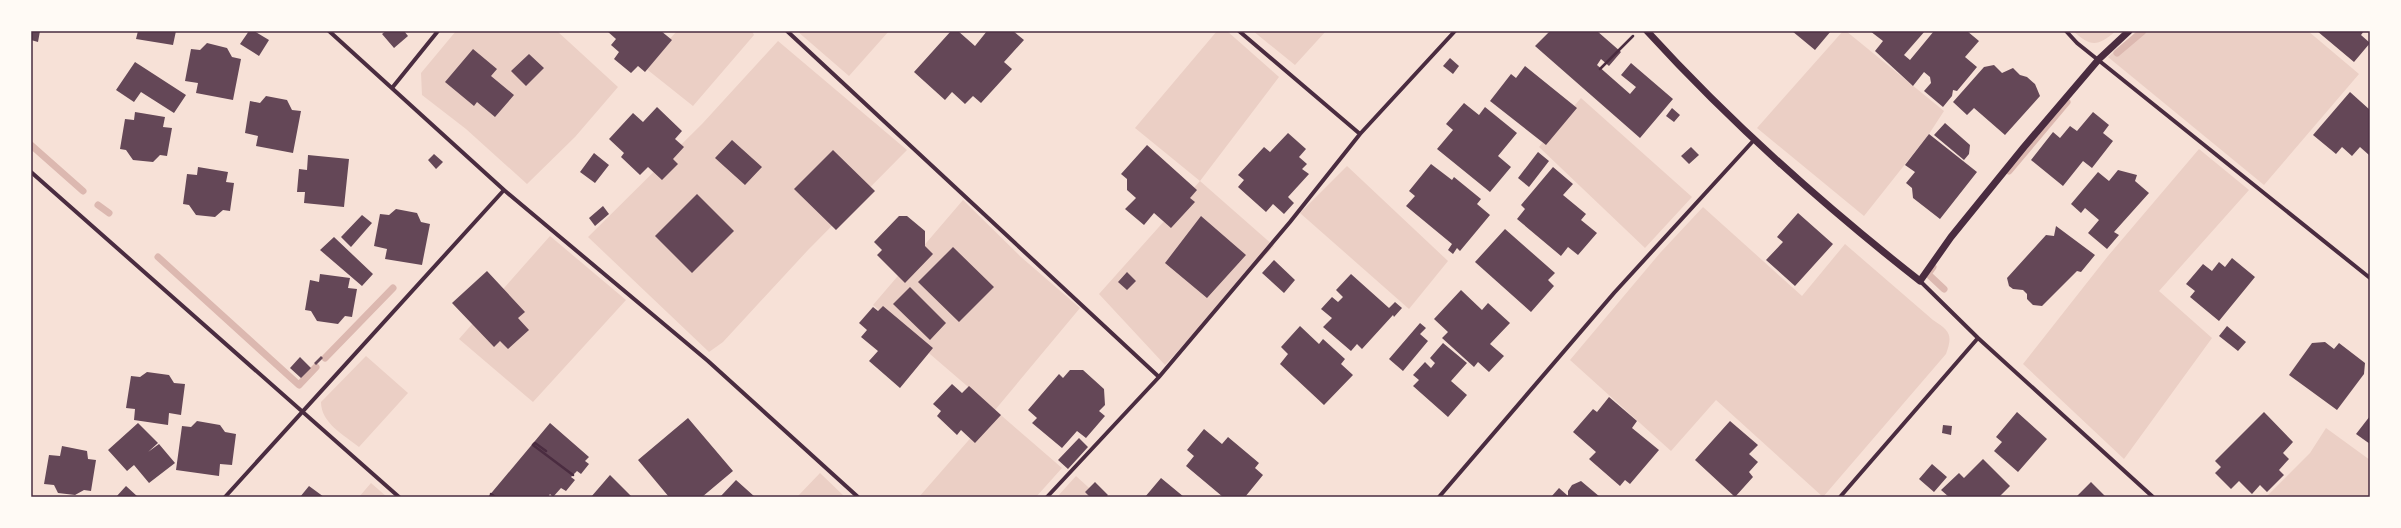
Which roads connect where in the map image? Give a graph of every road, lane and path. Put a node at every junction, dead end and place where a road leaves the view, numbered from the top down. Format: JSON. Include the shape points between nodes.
{"nodes":[{"id":1,"x":329,"y":31,"type":"edge"},
{"id":2,"x":438,"y":31,"type":"edge"},
{"id":3,"x":787,"y":31,"type":"edge"},
{"id":4,"x":1239,"y":31,"type":"edge"},
{"id":5,"x":1455,"y":31,"type":"edge"},
{"id":6,"x":1637,"y":31,"type":"edge"},
{"id":7,"x":1647,"y":31,"type":"edge"},
{"id":8,"x":2066,"y":31,"type":"edge"},
{"id":9,"x":2129,"y":31,"type":"edge"},
{"id":10,"x":2099,"y":59,"type":"junction"},
{"id":11,"x":1600,"y":69,"type":"dead end"},
{"id":12,"x":392,"y":88,"type":"junction"},
{"id":13,"x":1360,"y":134,"type":"junction"},
{"id":14,"x":1754,"y":140,"type":"junction"},
{"id":15,"x":31,"y":172,"type":"edge"},
{"id":16,"x":504,"y":190,"type":"junction"},
{"id":17,"x":2370,"y":278,"type":"edge"},
{"id":18,"x":1920,"y":281,"type":"junction"},
{"id":19,"x":1978,"y":338,"type":"junction"},
{"id":20,"x":1159,"y":377,"type":"junction"},
{"id":21,"x":301,"y":411,"type":"junction"},
{"id":22,"x":546,"y":451,"type":"dead end"},
{"id":23,"x":573,"y":475,"type":"dead end"},
{"id":24,"x":225,"y":497,"type":"edge"},
{"id":25,"x":398,"y":497,"type":"edge"},
{"id":26,"x":491,"y":497,"type":"edge"},
{"id":27,"x":495,"y":497,"type":"edge"},
{"id":28,"x":858,"y":497,"type":"edge"},
{"id":29,"x":1048,"y":497,"type":"edge"},
{"id":30,"x":1439,"y":497,"type":"edge"},
{"id":31,"x":1840,"y":497,"type":"edge"},
{"id":32,"x":2153,"y":497,"type":"edge"}],
"edges":[{"from":1,"to":12,"type":"street"},
{"from":2,"to":12,"type":"street"},
{"from":3,"to":20,"type":"street"},
{"from":4,"to":13,"type":"street"},
{"from":5,"to":13,"type":"street"},
{"from":6,"to":11,"type":"path"},
{"from":7,"to":14,"type":"street","via":[[1691,79]]},
{"from":8,"to":10,"type":"street","via":[[2077,43]]},
{"from":9,"to":10,"type":"street"},
{"from":10,"to":17,"type":"street"},
{"from":10,"to":18,"type":"street","via":[[1951,237]]},
{"from":12,"to":16,"type":"street"},
{"from":13,"to":20,"type":"street","via":[[1290,222]]},
{"from":14,"to":18,"type":"street","via":[[1870,242]]},
{"from":14,"to":30,"type":"street","via":[[1614,293]]},
{"from":15,"to":21,"type":"street"},
{"from":16,"to":21,"type":"street"},
{"from":16,"to":28,"type":"street","via":[[708,361]]},
{"from":18,"to":19,"type":"street"},
{"from":19,"to":31,"type":"street"},
{"from":19,"to":32,"type":"street"},
{"from":20,"to":29,"type":"street"},
{"from":21,"to":24,"type":"street"},
{"from":21,"to":25,"type":"street"},
{"from":22,"to":23,"type":"path","via":[[534,442],[532,445]]},
{"from":26,"to":27,"type":"path","via":[[491,494]]}]}
